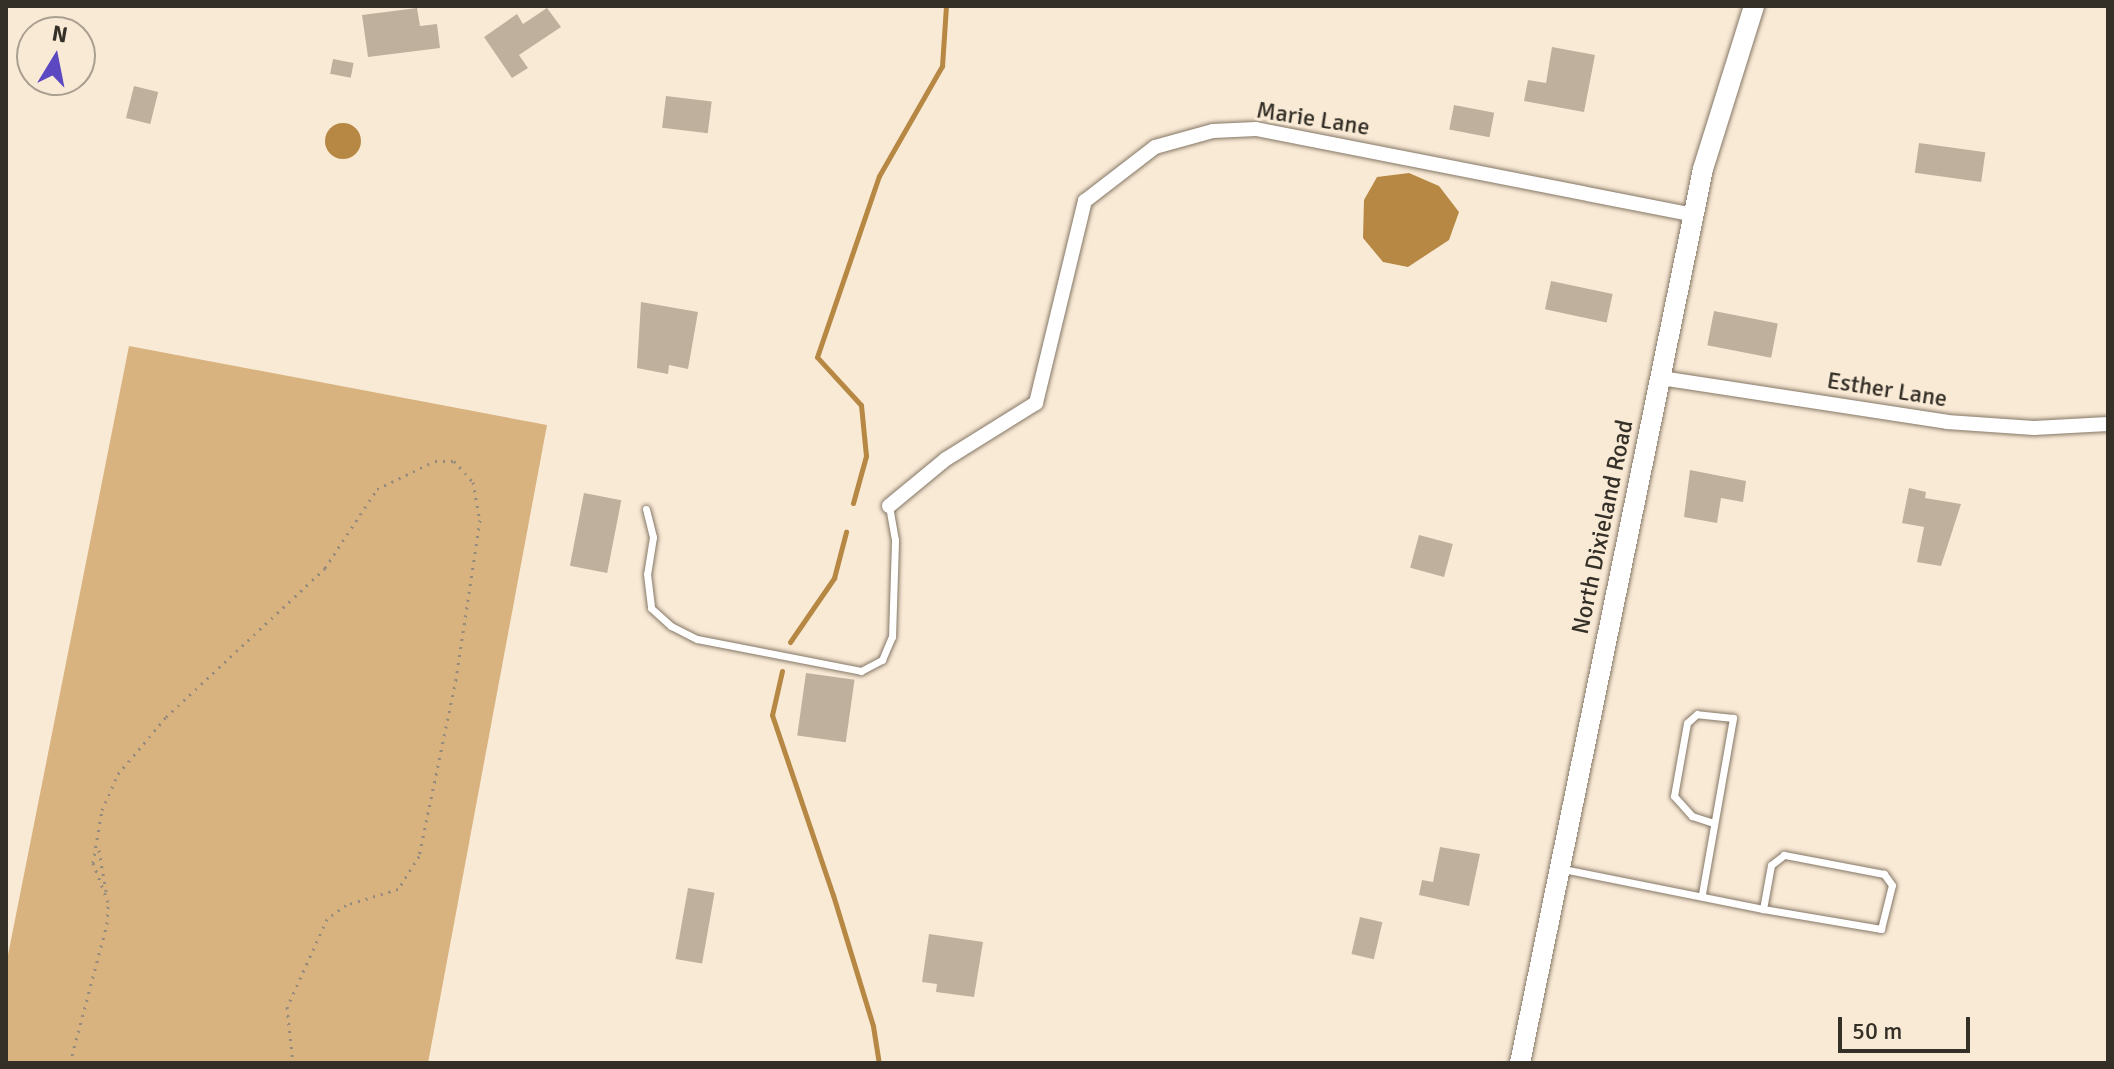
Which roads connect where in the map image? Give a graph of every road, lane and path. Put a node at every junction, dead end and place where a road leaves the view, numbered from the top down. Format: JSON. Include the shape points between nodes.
{"nodes":[{"id":1,"x":1754,"y":6,"type":"edge"},
{"id":2,"x":1696,"y":215,"type":"junction"},
{"id":3,"x":1661,"y":378,"type":"junction"},
{"id":4,"x":2108,"y":424,"type":"edge"},
{"id":5,"x":889,"y":506,"type":"joint"},
{"id":6,"x":646,"y":509,"type":"dead end"},
{"id":7,"x":1714,"y":823,"type":"junction"},
{"id":8,"x":98,"y":842,"type":"junction"},
{"id":9,"x":1557,"y":868,"type":"junction"},
{"id":10,"x":1702,"y":894,"type":"junction"},
{"id":11,"x":108,"y":902,"type":"junction"},
{"id":12,"x":1763,"y":909,"type":"junction"},
{"id":13,"x":70,"y":1063,"type":"edge"},
{"id":14,"x":293,"y":1063,"type":"edge"},
{"id":15,"x":1520,"y":1063,"type":"edge"}],
"edges":[{"from":1,"to":2,"type":"street","name":"North Dixieland Road","via":[[1728,80]]},
{"from":2,"to":3,"type":"street","name":"North Dixieland Road"},
{"from":2,"to":5,"type":"street","name":"Marie Lane","via":[[1256,129],[1213,131],[1155,147],[1085,201],[1036,403],[946,459]]},
{"from":3,"to":4,"type":"street","name":"Esther Lane","via":[[1947,422],[2034,428]]},
{"from":3,"to":9,"type":"street","name":"North Dixieland Road"},
{"from":5,"to":6,"type":"lane","via":[[895,540],[892,637],[882,660],[861,671],[697,639],[671,626],[651,608],[647,574],[653,537]]},
{"from":7,"to":7,"type":"lane","via":[[1733,718],[1697,714],[1687,723],[1674,796],[1692,816]]},
{"from":7,"to":10,"type":"lane"},
{"from":8,"to":11,"type":"path"},
{"from":8,"to":11,"type":"path","via":[[94,870]]},
{"from":8,"to":14,"type":"path","via":[[106,799],[124,765],[166,717],[325,568],[377,489],[435,461],[454,461],[462,467],[479,497],[480,520],[456,679],[419,856],[398,889],[346,905],[327,919],[287,1007]]},
{"from":9,"to":10,"type":"lane"},
{"from":9,"to":15,"type":"street","name":"North Dixieland Road"},
{"from":10,"to":12,"type":"lane"},
{"from":11,"to":13,"type":"path","via":[[103,947]]},
{"from":12,"to":12,"type":"lane","via":[[1881,929],[1892,885],[1884,874],[1784,855],[1771,865]]}]}
